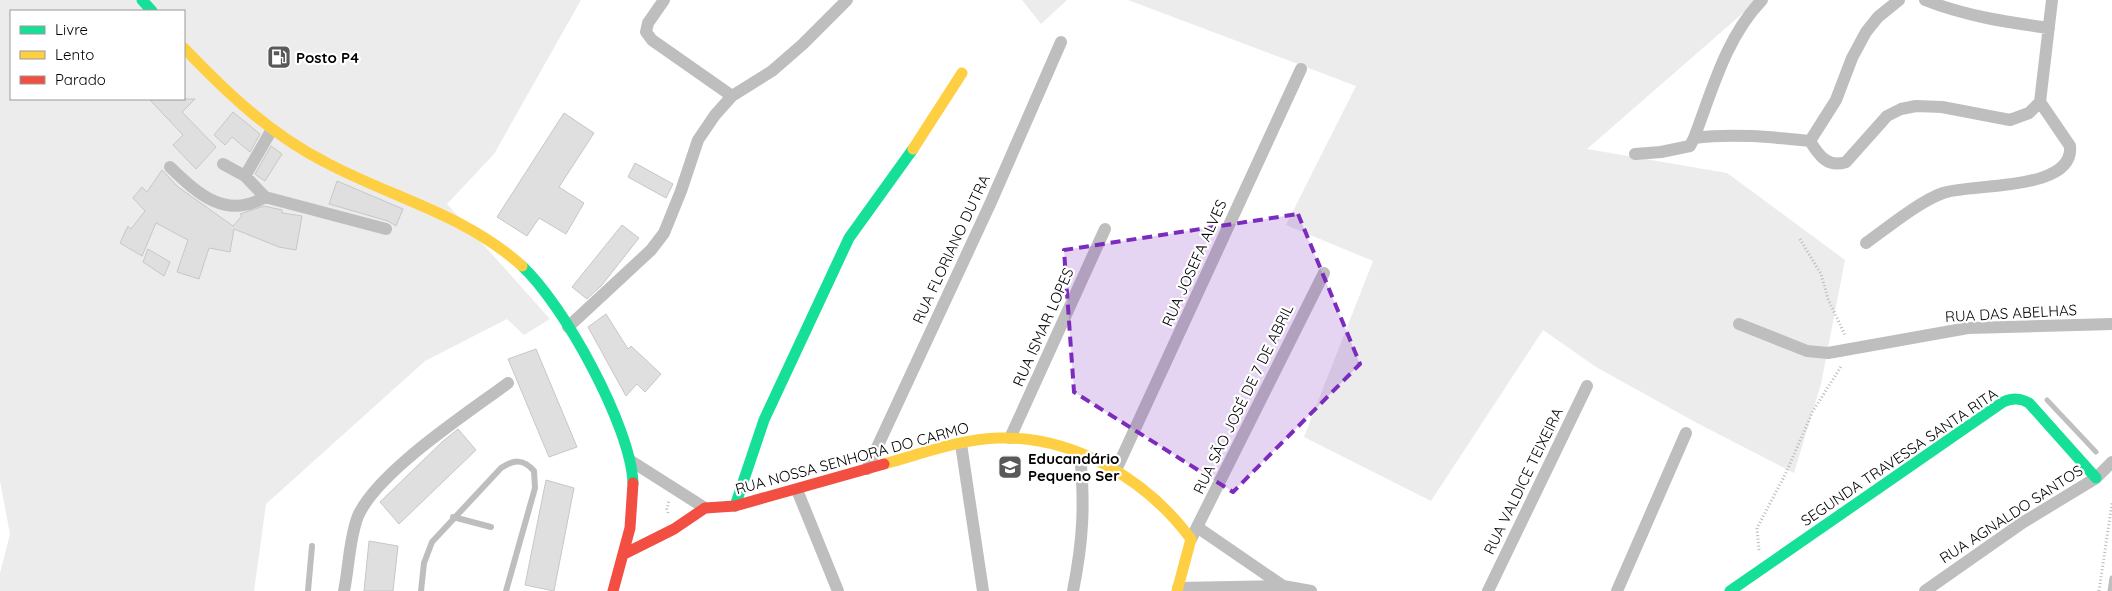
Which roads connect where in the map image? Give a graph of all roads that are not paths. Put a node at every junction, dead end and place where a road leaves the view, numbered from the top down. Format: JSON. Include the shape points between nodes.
{"nodes":[{"id":1,"x":142,"y":0,"type":"edge"},
{"id":2,"x":664,"y":0,"type":"edge"},
{"id":3,"x":847,"y":0,"type":"edge"},
{"id":4,"x":1762,"y":0,"type":"edge"},
{"id":5,"x":1899,"y":0,"type":"edge"},
{"id":6,"x":1925,"y":0,"type":"edge"},
{"id":7,"x":2052,"y":0,"type":"edge"},
{"id":8,"x":151,"y":10,"type":"edge"},
{"id":9,"x":2049,"y":28,"type":"junction"},
{"id":10,"x":1061,"y":42,"type":"dead end"},
{"id":11,"x":185,"y":49,"type":"edge"},
{"id":12,"x":1301,"y":69,"type":"dead end"},
{"id":13,"x":962,"y":72,"type":"dead end"},
{"id":14,"x":732,"y":96,"type":"junction"},
{"id":15,"x":2040,"y":102,"type":"junction"},
{"id":16,"x":271,"y":131,"type":"junction"},
{"id":17,"x":1694,"y":138,"type":"junction"},
{"id":18,"x":1810,"y":141,"type":"junction"},
{"id":19,"x":1635,"y":154,"type":"dead end"},
{"id":20,"x":223,"y":164,"type":"dead end"},
{"id":21,"x":170,"y":167,"type":"dead end"},
{"id":22,"x":245,"y":176,"type":"junction"},
{"id":23,"x":265,"y":197,"type":"junction"},
{"id":24,"x":386,"y":229,"type":"dead end"},
{"id":25,"x":1105,"y":229,"type":"dead end"},
{"id":26,"x":1866,"y":243,"type":"dead end"},
{"id":27,"x":1324,"y":273,"type":"dead end"},
{"id":28,"x":1739,"y":324,"type":"dead end"},
{"id":29,"x":2112,"y":324,"type":"edge"},
{"id":30,"x":568,"y":326,"type":"junction"},
{"id":31,"x":508,"y":383,"type":"dead end"},
{"id":32,"x":1588,"y":386,"type":"dead end"},
{"id":33,"x":1686,"y":433,"type":"dead end"},
{"id":34,"x":1010,"y":438,"type":"junction"},
{"id":35,"x":961,"y":444,"type":"junction"},
{"id":36,"x":1080,"y":454,"type":"junction"},
{"id":37,"x":631,"y":461,"type":"junction"},
{"id":38,"x":2112,"y":462,"type":"edge"},
{"id":39,"x":867,"y":469,"type":"junction"},
{"id":40,"x":1116,"y":470,"type":"junction"},
{"id":41,"x":2096,"y":478,"type":"junction"},
{"id":42,"x":797,"y":490,"type":"junction"},
{"id":43,"x":735,"y":506,"type":"junction"},
{"id":44,"x":705,"y":508,"type":"junction"},
{"id":45,"x":453,"y":517,"type":"junction"},
{"id":46,"x":491,"y":527,"type":"dead end"},
{"id":47,"x":1197,"y":527,"type":"junction"},
{"id":48,"x":1191,"y":539,"type":"junction"},
{"id":49,"x":312,"y":546,"type":"dead end"},
{"id":50,"x":626,"y":553,"type":"junction"},
{"id":51,"x":1283,"y":586,"type":"junction"},
{"id":52,"x":1178,"y":590,"type":"edge"},
{"id":53,"x":308,"y":591,"type":"edge"},
{"id":54,"x":344,"y":591,"type":"edge"},
{"id":55,"x":421,"y":591,"type":"edge"},
{"id":56,"x":506,"y":591,"type":"edge"},
{"id":57,"x":613,"y":591,"type":"edge"},
{"id":58,"x":838,"y":591,"type":"edge"},
{"id":59,"x":983,"y":591,"type":"edge"},
{"id":60,"x":1073,"y":591,"type":"edge"},
{"id":61,"x":1311,"y":591,"type":"edge"},
{"id":62,"x":1488,"y":591,"type":"edge"},
{"id":63,"x":1617,"y":591,"type":"edge"},
{"id":64,"x":1730,"y":591,"type":"edge"},
{"id":65,"x":1925,"y":591,"type":"edge"}],
"edges":[{"from":1,"to":8,"type":"street"},
{"from":2,"to":14,"type":"street","via":[[648,23],[646,32],[652,40]]},
{"from":3,"to":14,"type":"street","via":[[772,71]]},
{"from":4,"to":17,"type":"street","via":[[1748,14],[1737,33]]},
{"from":5,"to":18,"type":"street","via":[[1878,16],[1866,32],[1836,100]]},
{"from":6,"to":9,"type":"street","via":[[1994,20]]},
{"from":7,"to":9,"type":"street"},
{"from":9,"to":15,"type":"street"},
{"from":10,"to":39,"type":"street","name":"RUA FLORIANO DUTRA"},
{"from":11,"to":16,"type":"street","via":[[224,91]]},
{"from":12,"to":40,"type":"street","name":"RUA JOSEFA ALVES"},
{"from":13,"to":43,"type":"street","via":[[908,156],[849,238],[764,420]]},
{"from":14,"to":30,"type":"street","via":[[698,140],[664,233]]},
{"from":15,"to":18,"type":"street","via":[[2029,113],[2010,120],[1942,107],[1901,109],[1887,116],[1846,162],[1839,165],[1826,162]]},
{"from":15,"to":26,"type":"street","via":[[2070,146],[2066,164],[2041,178],[2011,186],[1943,193]]},
{"from":16,"to":22,"type":"street"},
{"from":16,"to":30,"type":"street","via":[[325,163],[481,233],[509,255],[542,289]]},
{"from":17,"to":18,"type":"street","via":[[1738,135]]},
{"from":17,"to":19,"type":"street","via":[[1690,146]]},
{"from":20,"to":22,"type":"street"},
{"from":21,"to":23,"type":"street","via":[[214,203],[242,206]]},
{"from":22,"to":23,"type":"street"},
{"from":23,"to":24,"type":"street"},
{"from":25,"to":34,"type":"street","name":"RUA ISMAR LOPES"},
{"from":27,"to":47,"type":"street","name":"RUA SÃO JOSÉ DE 7 DE ABRIL"},
{"from":28,"to":29,"type":"street","name":"RUA DAS ABELHAS","via":[[1807,351],[1828,352],[1968,328]]},
{"from":30,"to":37,"type":"street","via":[[602,386]]},
{"from":31,"to":54,"type":"street","via":[[424,446],[372,495],[358,517]]},
{"from":32,"to":62,"type":"street","name":"RUA VALDICE TEIXEIRA"},
{"from":33,"to":63,"type":"street"},
{"from":34,"to":35,"type":"street","name":"RUA NOSSA SENHORA DO CARMO"},
{"from":34,"to":36,"type":"street","name":"RUA NOSSA SENHORA DO CARMO"},
{"from":35,"to":39,"type":"street","name":"RUA NOSSA SENHORA DO CARMO"},
{"from":35,"to":59,"type":"street"},
{"from":36,"to":40,"type":"street","name":"RUA NOSSA SENHORA DO CARMO"},
{"from":36,"to":60,"type":"street","via":[[1084,526]]},
{"from":37,"to":44,"type":"street"},
{"from":37,"to":50,"type":"street","via":[[633,506]]},
{"from":38,"to":41,"type":"street","name":"RUA AGNALDO SANTOS"},
{"from":39,"to":42,"type":"street","name":"RUA NOSSA SENHORA DO CARMO"},
{"from":40,"to":48,"type":"street","name":"RUA NOSSA SENHORA DO CARMO","via":[[1162,503],[1179,520]]},
{"from":41,"to":64,"type":"street","name":"SEGUNDA TRAVESSA SANTA RITA","via":[[2029,403],[2012,398]]},
{"from":41,"to":65,"type":"street","name":"RUA AGNALDO SANTOS","via":[[2022,523]]},
{"from":42,"to":43,"type":"street","name":"RUA NOSSA SENHORA DO CARMO"},
{"from":42,"to":58,"type":"street"},
{"from":43,"to":44,"type":"street","name":"RUA NOSSA SENHORA DO CARMO"},
{"from":44,"to":50,"type":"street","via":[[674,529]]},
{"from":45,"to":46,"type":"lane"},
{"from":45,"to":55,"type":"lane","via":[[427,552]]},
{"from":45,"to":56,"type":"lane","via":[[512,461],[523,462],[534,471],[535,488]]},
{"from":47,"to":48,"type":"street","name":"RUA SÃO JOSÉ DE 7 DE ABRIL"},
{"from":47,"to":51,"type":"street"},
{"from":48,"to":52,"type":"street"},
{"from":49,"to":53,"type":"lane"},
{"from":50,"to":57,"type":"street"},
{"from":51,"to":52,"type":"street"},
{"from":51,"to":61,"type":"street"}]}
